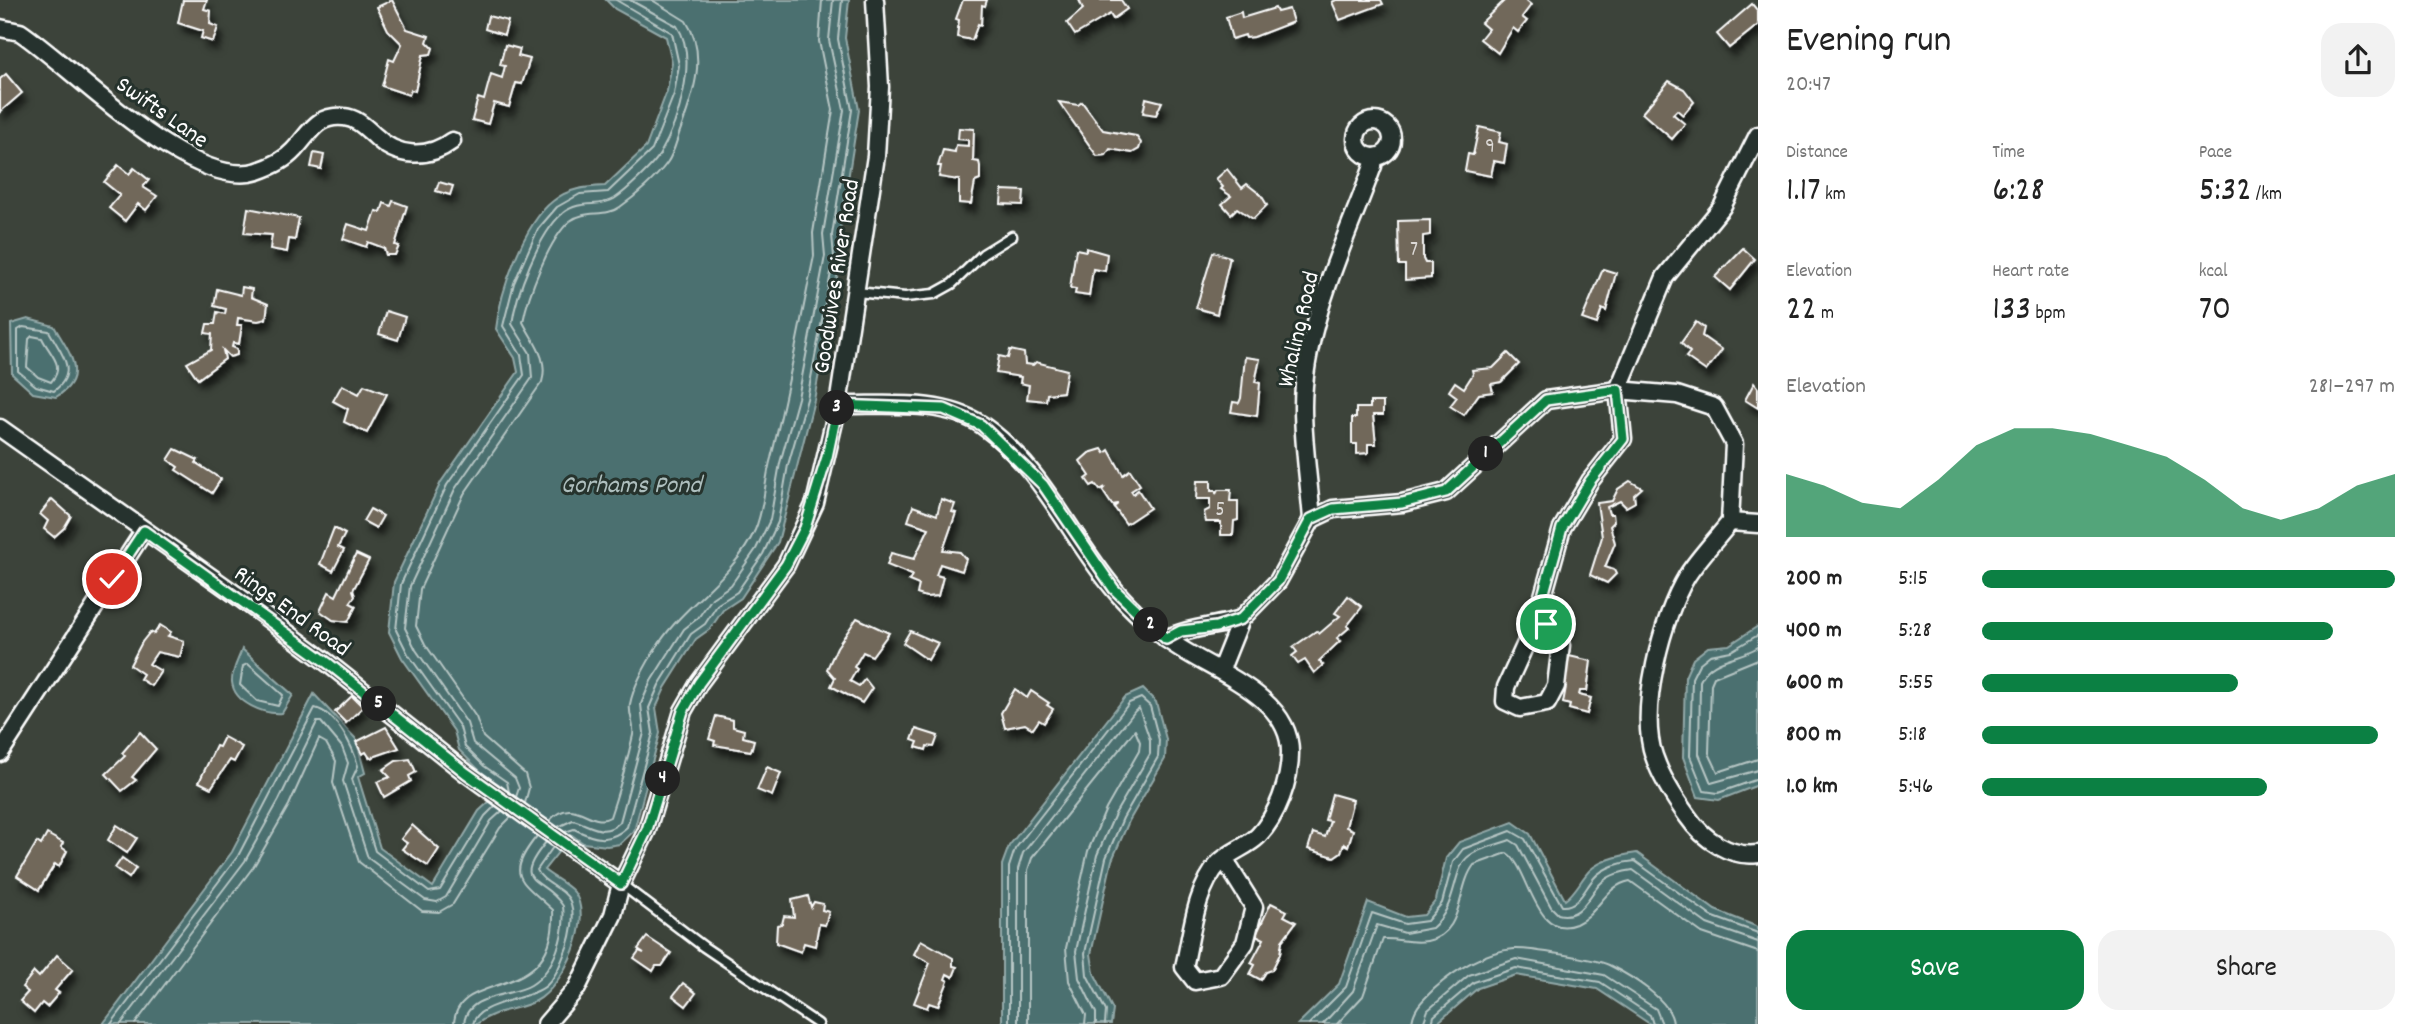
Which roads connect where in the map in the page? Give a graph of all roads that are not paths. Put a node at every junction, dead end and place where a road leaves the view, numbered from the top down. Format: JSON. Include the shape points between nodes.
{"nodes":[{"id":1,"x":875,"y":0,"type":"edge"},
{"id":2,"x":0,"y":28,"type":"edge"},
{"id":3,"x":1758,"y":135,"type":"edge"},
{"id":4,"x":452,"y":141,"type":"dead end"},
{"id":5,"x":1374,"y":157,"type":"dead end"},
{"id":6,"x":1012,"y":236,"type":"dead end"},
{"id":7,"x":857,"y":292,"type":"junction"},
{"id":8,"x":1618,"y":390,"type":"junction"},
{"id":9,"x":838,"y":405,"type":"junction"},
{"id":10,"x":0,"y":428,"type":"edge"},
{"id":11,"x":1311,"y":519,"type":"junction"},
{"id":12,"x":1730,"y":522,"type":"junction"},
{"id":13,"x":1758,"y":524,"type":"edge"},
{"id":14,"x":144,"y":531,"type":"junction"},
{"id":15,"x":1537,"y":617,"type":"junction"},
{"id":16,"x":1241,"y":619,"type":"junction"},
{"id":17,"x":1166,"y":639,"type":"junction"},
{"id":18,"x":1221,"y":669,"type":"junction"},
{"id":19,"x":0,"y":752,"type":"edge"},
{"id":20,"x":1758,"y":854,"type":"edge"},
{"id":21,"x":1224,"y":859,"type":"junction"},
{"id":22,"x":621,"y":884,"type":"junction"},
{"id":23,"x":546,"y":1024,"type":"edge"},
{"id":24,"x":818,"y":1024,"type":"edge"}],
"edges":[{"from":1,"to":7,"type":"street","name":"Goodwives River Road","via":[[879,114]]},
{"from":2,"to":4,"type":"street","name":"Swifts Lane","via":[[20,32],[155,137],[193,163],[219,173],[238,176],[266,168],[289,154],[311,127],[328,118],[355,119],[391,149],[412,153],[427,155]]},
{"from":3,"to":8,"type":"street","via":[[1722,207],[1665,277]]},
{"from":5,"to":11,"type":"street","name":"Whaling Road","via":[[1326,291],[1309,359],[1303,405]]},
{"from":6,"to":7,"type":"lane","via":[[934,294],[905,298]]},
{"from":7,"to":9,"type":"street","name":"Goodwives River Road"},
{"from":8,"to":11,"type":"street","via":[[1546,400],[1446,492],[1402,503],[1333,509]]},
{"from":8,"to":12,"type":"street","via":[[1677,395],[1714,407],[1734,444]]},
{"from":8,"to":15,"type":"street","via":[[1623,439],[1562,528]]},
{"from":9,"to":17,"type":"street","via":[[944,409],[981,425],[1043,485],[1114,589]]},
{"from":9,"to":22,"type":"street","name":"Goodwives River Road","via":[[805,528],[786,565],[683,711],[647,830]]},
{"from":10,"to":14,"type":"street","name":"Rings End Road"},
{"from":11,"to":16,"type":"street","via":[[1278,581]]},
{"from":12,"to":13,"type":"street"},
{"from":12,"to":20,"type":"street","via":[[1688,574],[1675,600],[1662,636],[1649,717],[1654,755],[1701,836],[1742,856]]},
{"from":14,"to":19,"type":"street"},
{"from":14,"to":22,"type":"street","name":"Rings End Road"},
{"from":15,"to":15,"type":"street","via":[[1506,687],[1505,701],[1520,708],[1547,703],[1556,686],[1561,645]]},
{"from":16,"to":17,"type":"street","via":[[1181,631]]},
{"from":16,"to":18,"type":"street"},
{"from":17,"to":18,"type":"street"},
{"from":18,"to":21,"type":"street","via":[[1258,697],[1283,724],[1290,752],[1286,782],[1258,836]]},
{"from":21,"to":21,"type":"street","via":[[1201,892],[1184,967],[1195,981],[1222,976],[1245,943],[1254,907]]},
{"from":22,"to":23,"type":"street","name":"Goodwives River Road","via":[[613,915],[577,988]]},
{"from":22,"to":24,"type":"lane"}]}
